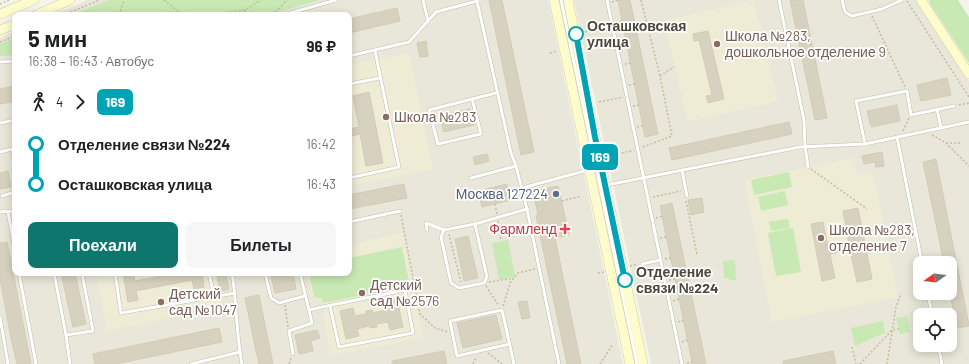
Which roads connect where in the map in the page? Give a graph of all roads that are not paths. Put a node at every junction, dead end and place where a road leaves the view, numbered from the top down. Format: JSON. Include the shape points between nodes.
{"nodes":[{"id":1,"x":34,"y":0,"type":"edge"},
{"id":2,"x":70,"y":0,"type":"edge"},
{"id":3,"x":336,"y":0,"type":"edge"},
{"id":4,"x":423,"y":0,"type":"edge"},
{"id":5,"x":554,"y":0,"type":"edge"},
{"id":6,"x":561,"y":0,"type":"edge"},
{"id":7,"x":568,"y":0,"type":"edge"},
{"id":8,"x":607,"y":0,"type":"edge"},
{"id":9,"x":779,"y":0,"type":"edge"},
{"id":10,"x":842,"y":0,"type":"edge"},
{"id":11,"x":902,"y":0,"type":"edge"},
{"id":12,"x":921,"y":0,"type":"edge"},
{"id":13,"x":477,"y":1,"type":"edge"},
{"id":14,"x":43,"y":12,"type":"edge"},
{"id":15,"x":294,"y":12,"type":"edge"},
{"id":16,"x":0,"y":14,"type":"edge"},
{"id":17,"x":428,"y":22,"type":"junction"},
{"id":18,"x":12,"y":25,"type":"edge"},
{"id":19,"x":612,"y":27,"type":"junction"},
{"id":20,"x":0,"y":30,"type":"edge"},
{"id":21,"x":594,"y":30,"type":"dead end"},
{"id":22,"x":376,"y":51,"type":"junction"},
{"id":23,"x":352,"y":55,"type":"edge"},
{"id":24,"x":12,"y":61,"type":"edge"},
{"id":25,"x":0,"y":62,"type":"edge"},
{"id":26,"x":969,"y":74,"type":"edge"},
{"id":27,"x":380,"y":78,"type":"junction"},
{"id":28,"x":352,"y":83,"type":"edge"},
{"id":29,"x":496,"y":93,"type":"junction"},
{"id":30,"x":472,"y":99,"type":"junction"},
{"id":31,"x":954,"y":106,"type":"road end"},
{"id":32,"x":937,"y":109,"type":"junction"},
{"id":33,"x":12,"y":121,"type":"edge"},
{"id":34,"x":969,"y":122,"type":"edge"},
{"id":35,"x":0,"y":123,"type":"edge"},
{"id":36,"x":941,"y":128,"type":"junction"},
{"id":37,"x":899,"y":137,"type":"junction"},
{"id":38,"x":865,"y":144,"type":"junction"},
{"id":39,"x":805,"y":146,"type":"junction"},
{"id":40,"x":12,"y":149,"type":"edge"},
{"id":41,"x":0,"y":152,"type":"edge"},
{"id":42,"x":516,"y":166,"type":"junction"},
{"id":43,"x":808,"y":167,"type":"road end"},
{"id":44,"x":589,"y":169,"type":"junction"},
{"id":45,"x":682,"y":170,"type":"junction"},
{"id":46,"x":352,"y":177,"type":"edge"},
{"id":47,"x":470,"y":178,"type":"dead end"},
{"id":48,"x":643,"y":178,"type":"junction"},
{"id":49,"x":606,"y":185,"type":"junction"},
{"id":50,"x":522,"y":188,"type":"junction"},
{"id":51,"x":12,"y":193,"type":"edge"},
{"id":52,"x":2,"y":196,"type":"dead end"},
{"id":53,"x":687,"y":196,"type":"road end"},
{"id":54,"x":527,"y":209,"type":"junction"},
{"id":55,"x":400,"y":211,"type":"road end"},
{"id":56,"x":0,"y":212,"type":"edge"},
{"id":57,"x":8,"y":212,"type":"junction"},
{"id":58,"x":12,"y":212,"type":"edge"},
{"id":59,"x":352,"y":221,"type":"edge"},
{"id":60,"x":475,"y":224,"type":"junction"},
{"id":61,"x":427,"y":230,"type":"dead end"},
{"id":62,"x":444,"y":230,"type":"junction"},
{"id":63,"x":12,"y":234,"type":"edge"},
{"id":64,"x":612,"y":247,"type":"junction"},
{"id":65,"x":921,"y":256,"type":"edge"},
{"id":66,"x":660,"y":260,"type":"junction"},
{"id":67,"x":642,"y":264,"type":"dead end"},
{"id":68,"x":20,"y":276,"type":"edge"},
{"id":69,"x":55,"y":276,"type":"edge"},
{"id":70,"x":83,"y":276,"type":"edge"},
{"id":71,"x":115,"y":276,"type":"edge"},
{"id":72,"x":210,"y":276,"type":"edge"},
{"id":73,"x":232,"y":276,"type":"edge"},
{"id":74,"x":266,"y":276,"type":"edge"},
{"id":75,"x":301,"y":276,"type":"edge"},
{"id":76,"x":235,"y":293,"type":"junction"},
{"id":77,"x":305,"y":296,"type":"junction"},
{"id":78,"x":214,"y":297,"type":"junction"},
{"id":79,"x":330,"y":306,"type":"junction"},
{"id":80,"x":309,"y":310,"type":"junction"},
{"id":81,"x":0,"y":317,"type":"edge"},
{"id":82,"x":66,"y":335,"type":"junction"},
{"id":83,"x":510,"y":344,"type":"junction"},
{"id":84,"x":240,"y":352,"type":"junction"},
{"id":85,"x":939,"y":352,"type":"edge"},
{"id":86,"x":293,"y":354,"type":"road end"},
{"id":87,"x":8,"y":364,"type":"edge"},
{"id":88,"x":36,"y":364,"type":"edge"},
{"id":89,"x":70,"y":364,"type":"edge"},
{"id":90,"x":191,"y":364,"type":"edge"},
{"id":91,"x":242,"y":364,"type":"edge"},
{"id":92,"x":514,"y":364,"type":"edge"},
{"id":93,"x":559,"y":364,"type":"edge"},
{"id":94,"x":630,"y":364,"type":"edge"},
{"id":95,"x":637,"y":364,"type":"edge"},
{"id":96,"x":643,"y":364,"type":"edge"},
{"id":97,"x":682,"y":364,"type":"edge"},
{"id":98,"x":942,"y":364,"type":"edge"}],
"edges":[{"from":1,"to":16,"type":"main road"},
{"from":2,"to":14,"type":"main road"},
{"from":3,"to":15,"type":"lane"},
{"from":4,"to":17,"type":"lane"},
{"from":5,"to":44,"type":"main road"},
{"from":6,"to":64,"type":"lane"},
{"from":7,"to":49,"type":"main road"},
{"from":8,"to":19,"type":"lane"},
{"from":9,"to":39,"type":"lane","via":[[804,120]]},
{"from":10,"to":11,"type":"lane","via":[[845,12],[852,16],[882,9]]},
{"from":12,"to":26,"type":"main road"},
{"from":13,"to":17,"type":"lane","via":[[436,12]]},
{"from":13,"to":29,"type":"lane"},
{"from":17,"to":22,"type":"lane","via":[[409,42]]},
{"from":18,"to":20,"type":"main road"},
{"from":19,"to":21,"type":"lane"},
{"from":19,"to":48,"type":"lane"},
{"from":22,"to":23,"type":"lane"},
{"from":22,"to":27,"type":"lane"},
{"from":24,"to":25,"type":"lane"},
{"from":27,"to":28,"type":"lane"},
{"from":27,"to":46,"type":"lane","via":[[399,167]]},
{"from":29,"to":30,"type":"lane"},
{"from":29,"to":42,"type":"lane"},
{"from":30,"to":30,"type":"lane","via":[[429,110],[438,144],[481,134]]},
{"from":31,"to":32,"type":"lane"},
{"from":32,"to":36,"type":"lane"},
{"from":32,"to":38,"type":"lane","via":[[911,115],[906,91],[856,101]]},
{"from":33,"to":35,"type":"lane"},
{"from":34,"to":36,"type":"lane"},
{"from":36,"to":37,"type":"lane"},
{"from":37,"to":38,"type":"lane"},
{"from":37,"to":65,"type":"lane"},
{"from":38,"to":39,"type":"lane"},
{"from":39,"to":43,"type":"lane"},
{"from":39,"to":45,"type":"lane"},
{"from":40,"to":41,"type":"lane"},
{"from":42,"to":47,"type":"lane"},
{"from":42,"to":50,"type":"lane"},
{"from":44,"to":50,"type":"lane"},
{"from":44,"to":64,"type":"main road"},
{"from":45,"to":48,"type":"lane"},
{"from":45,"to":53,"type":"lane"},
{"from":48,"to":49,"type":"lane"},
{"from":48,"to":66,"type":"lane"},
{"from":49,"to":64,"type":"main road"},
{"from":50,"to":54,"type":"lane"},
{"from":51,"to":52,"type":"lane"},
{"from":54,"to":60,"type":"lane"},
{"from":54,"to":93,"type":"lane"},
{"from":55,"to":59,"type":"lane"},
{"from":56,"to":57,"type":"lane"},
{"from":57,"to":58,"type":"lane"},
{"from":57,"to":63,"type":"lane"},
{"from":60,"to":62,"type":"lane"},
{"from":60,"to":62,"type":"lane","via":[[487,277],[484,283],[459,288],[451,284],[441,237]]},
{"from":61,"to":62,"type":"lane","via":[[426,223]]},
{"from":64,"to":94,"type":"main road"},
{"from":64,"to":95,"type":"lane"},
{"from":64,"to":96,"type":"main road"},
{"from":66,"to":67,"type":"lane"},
{"from":66,"to":97,"type":"lane"},
{"from":68,"to":88,"type":"lane"},
{"from":69,"to":82,"type":"lane"},
{"from":70,"to":82,"type":"lane","via":[[93,331]]},
{"from":71,"to":78,"type":"lane","via":[[121,313]]},
{"from":72,"to":78,"type":"lane"},
{"from":73,"to":76,"type":"lane"},
{"from":74,"to":77,"type":"lane","via":[[271,298],[279,303]]},
{"from":75,"to":77,"type":"lane"},
{"from":76,"to":78,"type":"lane"},
{"from":76,"to":84,"type":"lane"},
{"from":77,"to":80,"type":"lane"},
{"from":79,"to":79,"type":"lane","via":[[405,290],[413,333],[339,347]]},
{"from":79,"to":80,"type":"lane"},
{"from":80,"to":86,"type":"lane","via":[[312,323],[289,331]]},
{"from":81,"to":87,"type":"lane"},
{"from":82,"to":89,"type":"lane"},
{"from":83,"to":83,"type":"lane","via":[[458,356],[450,321],[502,310]]},
{"from":83,"to":92,"type":"lane"},
{"from":84,"to":90,"type":"lane"},
{"from":84,"to":91,"type":"lane"},
{"from":85,"to":98,"type":"lane"}]}
